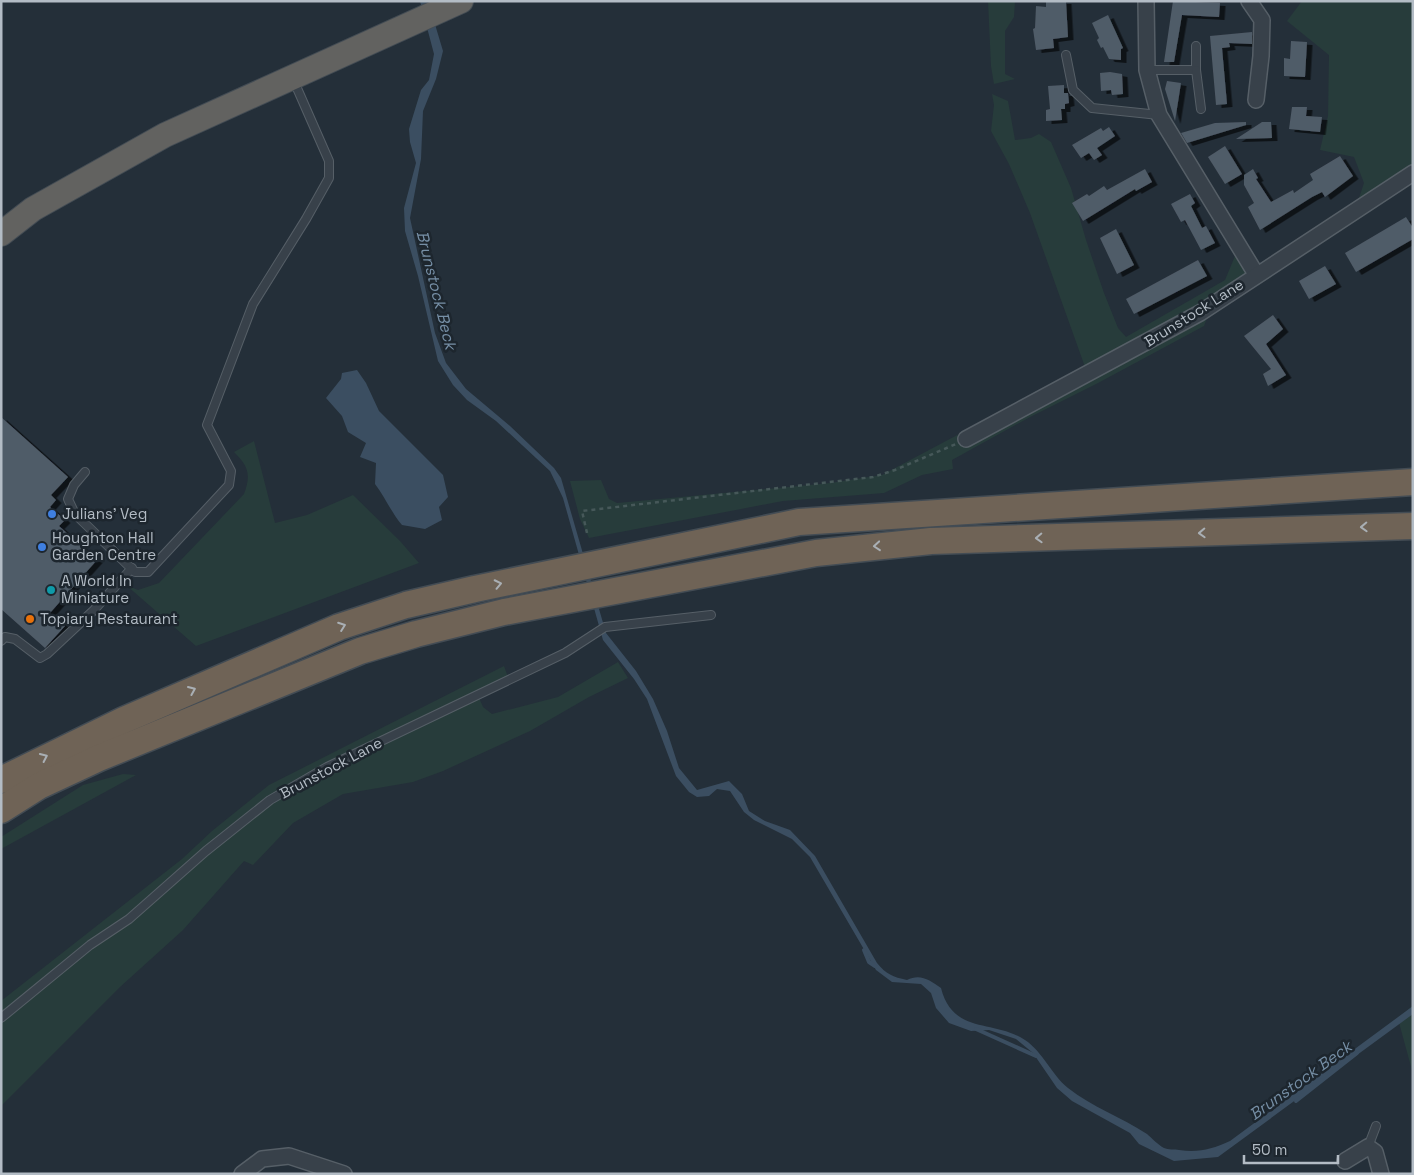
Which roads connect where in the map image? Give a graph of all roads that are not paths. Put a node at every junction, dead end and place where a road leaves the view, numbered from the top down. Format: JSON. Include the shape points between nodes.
{"nodes":[{"id":1,"x":1146,"y":1,"type":"edge"},
{"id":2,"x":1249,"y":1,"type":"edge"},
{"id":3,"x":456,"y":4,"type":"edge"},
{"id":4,"x":1196,"y":46,"type":"dead end"},
{"id":5,"x":1066,"y":55,"type":"dead end"},
{"id":6,"x":1147,"y":70,"type":"junction"},
{"id":7,"x":1196,"y":70,"type":"junction"},
{"id":8,"x":293,"y":77,"type":"junction"},
{"id":9,"x":1256,"y":100,"type":"dead end"},
{"id":10,"x":1200,"y":109,"type":"dead end"},
{"id":11,"x":1159,"y":115,"type":"junction"},
{"id":12,"x":1413,"y":173,"type":"edge"},
{"id":13,"x":1,"y":234,"type":"edge"},
{"id":14,"x":1256,"y":274,"type":"junction"},
{"id":15,"x":966,"y":439,"type":"road end"},
{"id":16,"x":85,"y":472,"type":"dead end"},
{"id":17,"x":1413,"y":482,"type":"edge"},
{"id":18,"x":1413,"y":526,"type":"edge"},
{"id":19,"x":132,"y":568,"type":"junction"},
{"id":20,"x":711,"y":615,"type":"dead end"},
{"id":21,"x":1,"y":641,"type":"edge"},
{"id":22,"x":1,"y":780,"type":"edge"},
{"id":23,"x":1,"y":810,"type":"edge"},
{"id":24,"x":1,"y":1018,"type":"edge"},
{"id":25,"x":1376,"y":1126,"type":"dead end"},
{"id":26,"x":1368,"y":1147,"type":"junction"},
{"id":27,"x":1345,"y":1161,"type":"dead end"},
{"id":28,"x":242,"y":1174,"type":"edge"},
{"id":29,"x":344,"y":1174,"type":"edge"},
{"id":30,"x":1381,"y":1174,"type":"edge"}],
"edges":[{"from":1,"to":6,"type":"street"},
{"from":2,"to":9,"type":"street","via":[[1262,20]]},
{"from":3,"to":8,"type":"highway"},
{"from":4,"to":7,"type":"lane"},
{"from":5,"to":11,"type":"lane","via":[[1073,90],[1092,108]]},
{"from":6,"to":7,"type":"lane"},
{"from":6,"to":11,"type":"street"},
{"from":7,"to":10,"type":"lane"},
{"from":8,"to":13,"type":"highway","via":[[165,135],[33,209]]},
{"from":8,"to":19,"type":"lane","via":[[329,161],[328,178],[253,304],[207,425],[231,471],[230,485],[148,572],[135,572]]},
{"from":11,"to":14,"type":"street"},
{"from":12,"to":14,"type":"street","name":"Brunstock Lane"},
{"from":14,"to":15,"type":"street","name":"Brunstock Lane","via":[[1200,313]]},
{"from":16,"to":19,"type":"lane","via":[[68,499],[74,514]]},
{"from":22,"to":17,"type":"highway","one_way":true,"via":[[124,720],[339,627],[406,605],[474,589],[799,522]]},
{"from":18,"to":23,"type":"highway","one_way":true,"via":[[941,541],[878,546],[816,553],[504,612],[360,651],[99,758],[39,786]]},
{"from":19,"to":21,"type":"lane","via":[[93,611],[40,658],[15,639],[5,637]]},
{"from":20,"to":24,"type":"lane","name":"Brunstock Lane","via":[[605,627],[565,653],[327,767],[270,800],[129,919],[90,945]]},
{"from":25,"to":26,"type":"lane"},
{"from":26,"to":27,"type":"street"},
{"from":26,"to":30,"type":"street","via":[[1375,1152]]},
{"from":28,"to":29,"type":"street","via":[[262,1159],[290,1156]]}]}
